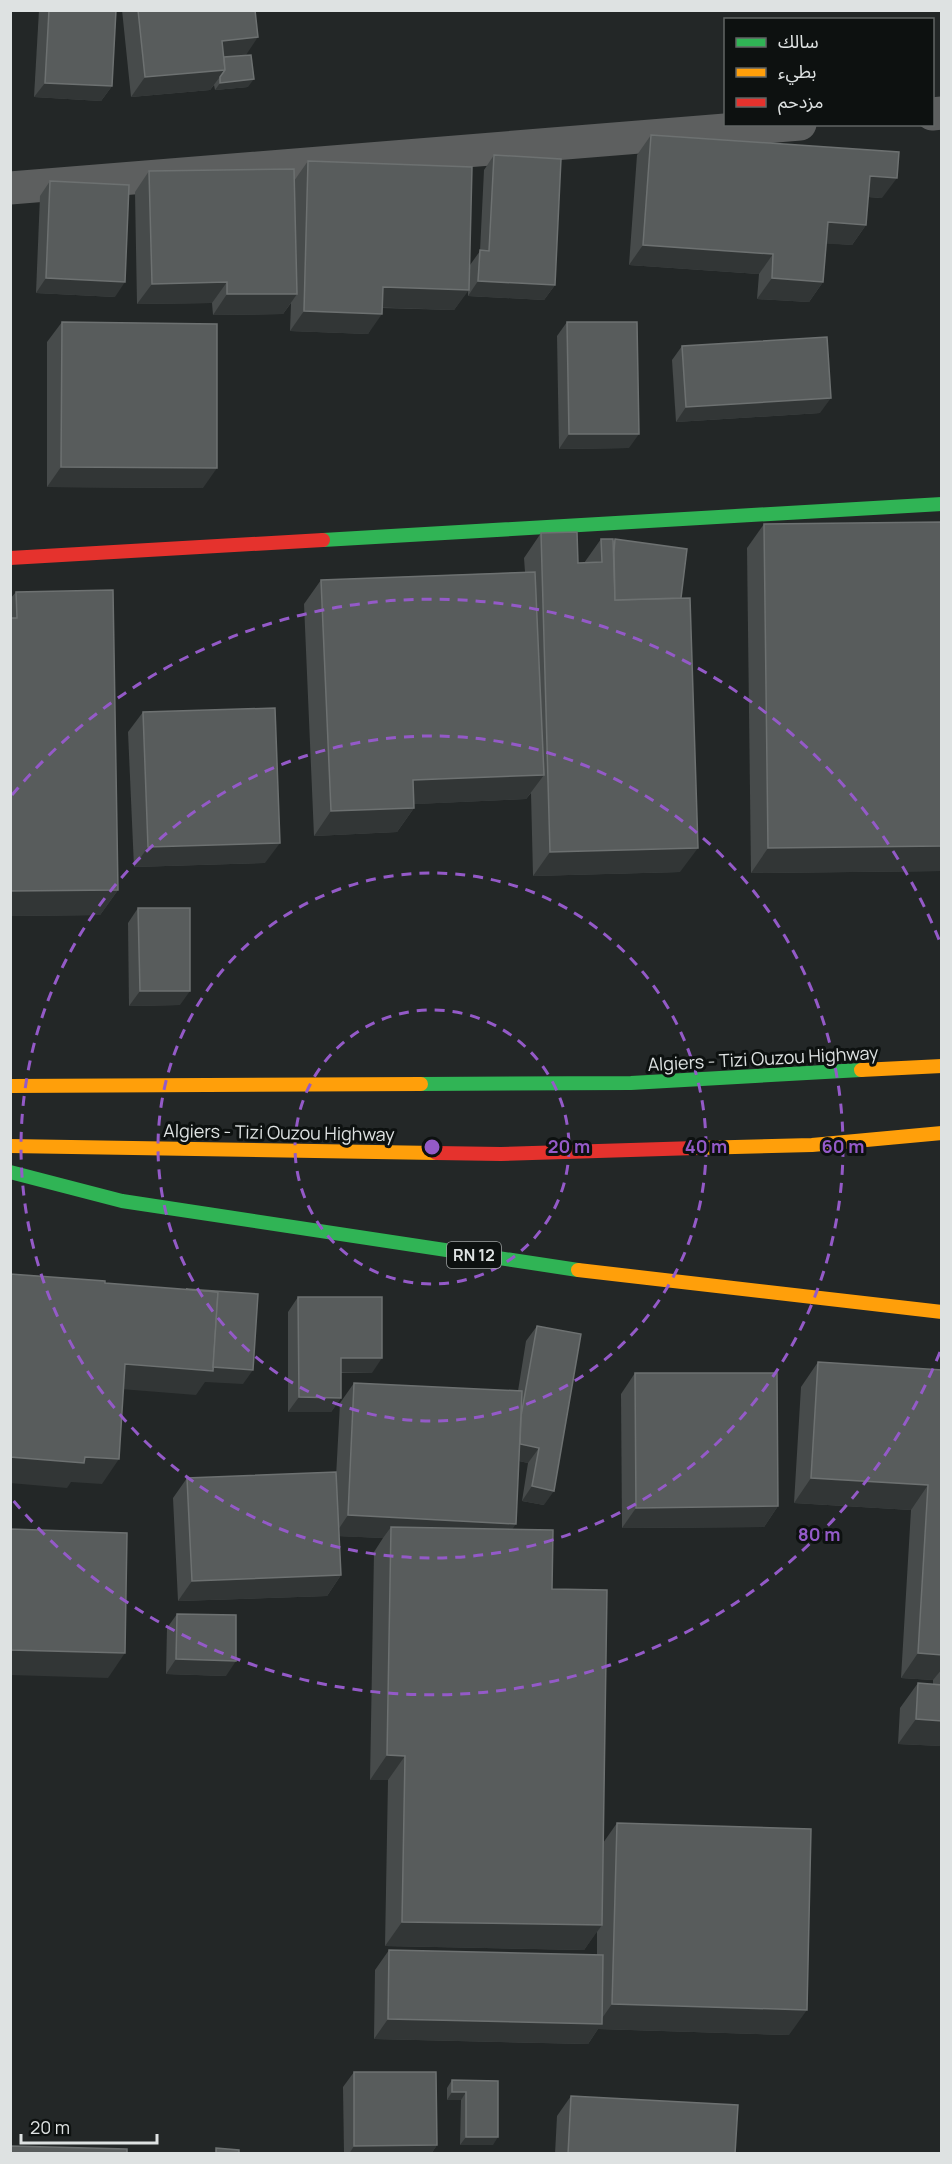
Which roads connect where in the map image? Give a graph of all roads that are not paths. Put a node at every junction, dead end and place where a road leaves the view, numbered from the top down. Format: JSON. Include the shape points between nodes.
{"nodes":[{"id":1,"x":775,"y":126,"type":"edge"},
{"id":2,"x":10,"y":188,"type":"edge"},
{"id":3,"x":942,"y":504,"type":"edge"},
{"id":4,"x":10,"y":558,"type":"edge"},
{"id":5,"x":942,"y":1066,"type":"edge"},
{"id":6,"x":10,"y":1086,"type":"edge"},
{"id":7,"x":942,"y":1134,"type":"edge"},
{"id":8,"x":10,"y":1146,"type":"edge"},
{"id":9,"x":10,"y":1172,"type":"edge"},
{"id":10,"x":942,"y":1312,"type":"edge"}],
"edges":[{"from":1,"to":2,"type":"street"},
{"from":3,"to":4,"type":"main road"},
{"from":5,"to":6,"type":"main road","name":"Algiers - Tizi Ouzou Highway","via":[[631,1083]]},
{"from":7,"to":8,"type":"main road","name":"Algiers - Tizi Ouzou Highway","via":[[812,1145],[501,1154]]},
{"from":9,"to":10,"type":"main road","number":"RN 12","via":[[122,1201],[357,1238],[600,1273]]}]}
